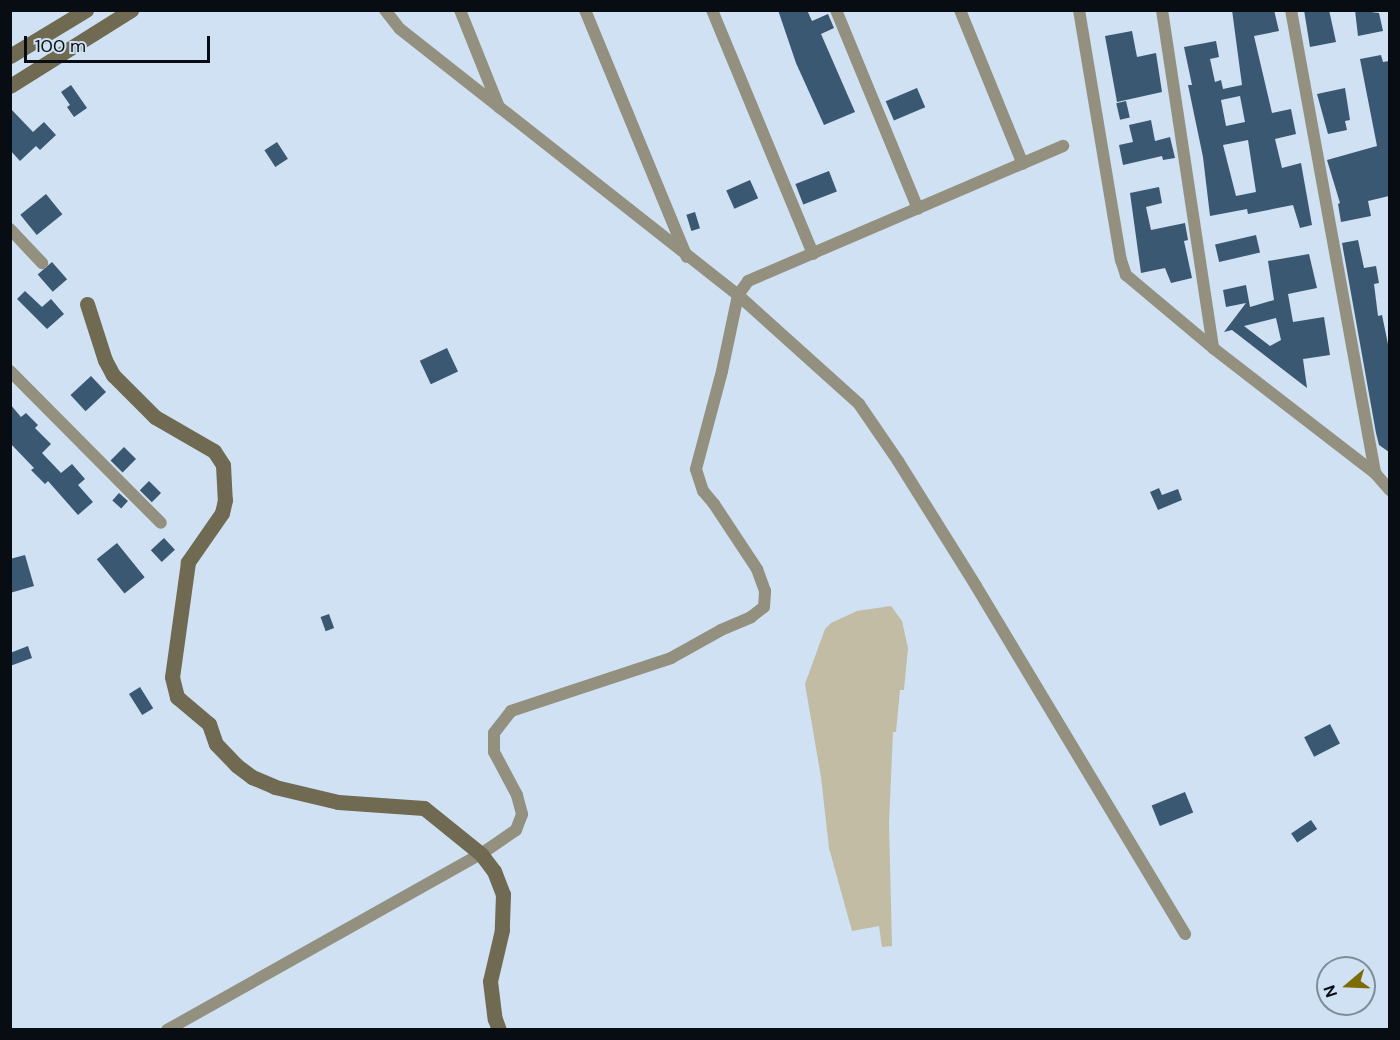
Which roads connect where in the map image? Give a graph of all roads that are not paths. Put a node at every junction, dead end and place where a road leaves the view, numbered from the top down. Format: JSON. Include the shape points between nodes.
{"nodes":[{"id":1,"x":86,"y":10,"type":"edge"},
{"id":2,"x":131,"y":10,"type":"edge"},
{"id":3,"x":385,"y":10,"type":"edge"},
{"id":4,"x":460,"y":10,"type":"edge"},
{"id":5,"x":585,"y":10,"type":"edge"},
{"id":6,"x":712,"y":10,"type":"edge"},
{"id":7,"x":836,"y":10,"type":"edge"},
{"id":8,"x":960,"y":10,"type":"edge"},
{"id":9,"x":1079,"y":10,"type":"edge"},
{"id":10,"x":1162,"y":10,"type":"edge"},
{"id":11,"x":1291,"y":10,"type":"edge"},
{"id":12,"x":10,"y":56,"type":"edge"},
{"id":13,"x":10,"y":86,"type":"edge"},
{"id":14,"x":499,"y":108,"type":"junction"},
{"id":15,"x":1063,"y":146,"type":"dead end"},
{"id":16,"x":1023,"y":164,"type":"junction"},
{"id":17,"x":918,"y":209,"type":"junction"},
{"id":18,"x":10,"y":229,"type":"edge"},
{"id":19,"x":813,"y":254,"type":"junction"},
{"id":20,"x":688,"y":258,"type":"junction"},
{"id":21,"x":42,"y":263,"type":"dead end"},
{"id":22,"x":738,"y":295,"type":"junction"},
{"id":23,"x":87,"y":304,"type":"dead end"},
{"id":24,"x":1213,"y":348,"type":"junction"},
{"id":25,"x":10,"y":371,"type":"edge"},
{"id":26,"x":1375,"y":473,"type":"junction"},
{"id":27,"x":1389,"y":490,"type":"edge"},
{"id":28,"x":161,"y":523,"type":"dead end"},
{"id":29,"x":481,"y":854,"type":"junction"},
{"id":30,"x":1185,"y":934,"type":"dead end"},
{"id":31,"x":167,"y":1029,"type":"edge"},
{"id":32,"x":499,"y":1029,"type":"edge"}],
"edges":[{"from":1,"to":12,"type":"street"},
{"from":2,"to":13,"type":"street"},
{"from":3,"to":14,"type":"street","via":[[399,29]]},
{"from":4,"to":14,"type":"street"},
{"from":5,"to":20,"type":"street"},
{"from":6,"to":19,"type":"street"},
{"from":7,"to":17,"type":"street"},
{"from":8,"to":16,"type":"street"},
{"from":9,"to":24,"type":"street","via":[[1126,275]]},
{"from":10,"to":24,"type":"street"},
{"from":11,"to":26,"type":"street"},
{"from":14,"to":20,"type":"street"},
{"from":15,"to":16,"type":"street"},
{"from":16,"to":17,"type":"street"},
{"from":17,"to":19,"type":"street"},
{"from":18,"to":21,"type":"street"},
{"from":19,"to":22,"type":"street","via":[[748,281]]},
{"from":20,"to":22,"type":"street"},
{"from":22,"to":29,"type":"street","via":[[696,469],[703,491],[757,569],[765,591],[764,607],[671,658],[511,711],[494,734],[494,752],[517,795],[522,814],[516,830]]},
{"from":22,"to":30,"type":"street","via":[[859,404],[976,586]]},
{"from":23,"to":29,"type":"street","via":[[113,375],[154,417],[214,451],[223,465],[222,513],[188,562],[172,677],[177,697],[209,724],[216,744],[252,777],[275,787],[338,802],[424,808]]},
{"from":24,"to":26,"type":"street"},
{"from":25,"to":28,"type":"street"},
{"from":26,"to":27,"type":"street"},
{"from":29,"to":31,"type":"street"},
{"from":29,"to":32,"type":"street","via":[[494,871],[503,894],[502,930],[490,981]]}]}
